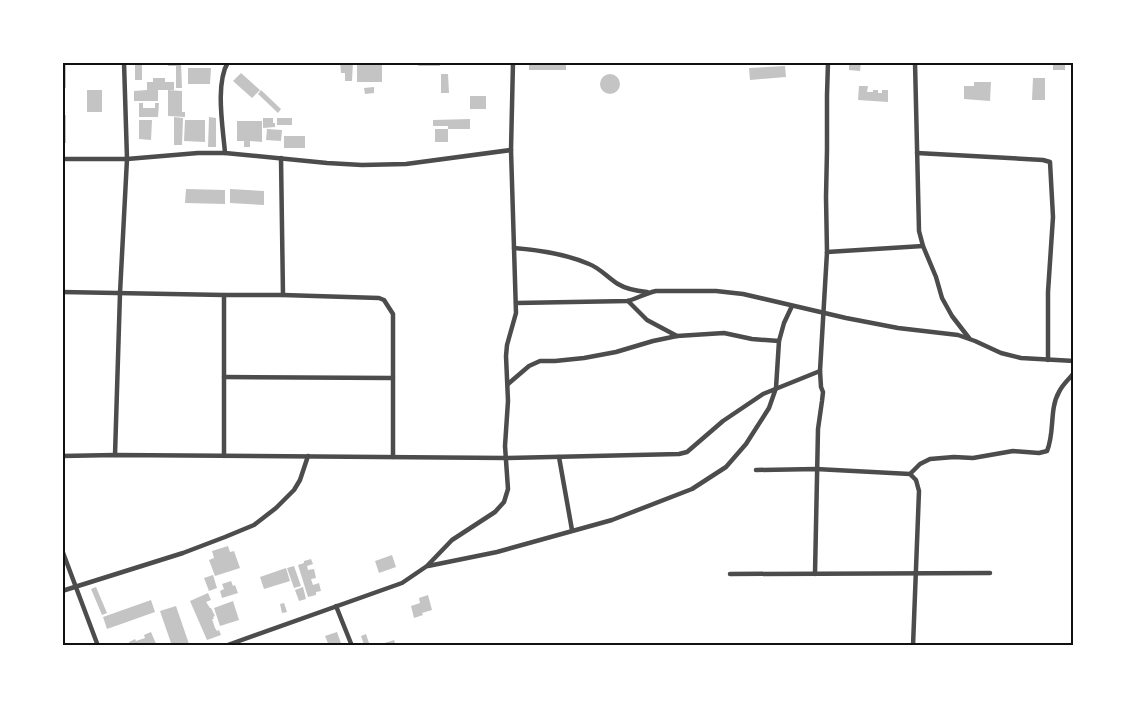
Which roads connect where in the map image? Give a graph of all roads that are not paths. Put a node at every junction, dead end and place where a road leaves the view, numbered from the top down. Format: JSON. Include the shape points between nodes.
{"nodes":[{"id":1,"x":124,"y":62,"type":"edge"},
{"id":2,"x":228,"y":62,"type":"edge"},
{"id":3,"x":513,"y":62,"type":"edge"},
{"id":4,"x":828,"y":62,"type":"edge"},
{"id":5,"x":915,"y":62,"type":"edge"},
{"id":6,"x":511,"y":150,"type":"junction"},
{"id":7,"x":225,"y":153,"type":"junction"},
{"id":8,"x":917,"y":153,"type":"junction"},
{"id":9,"x":282,"y":158,"type":"junction"},
{"id":10,"x":62,"y":159,"type":"edge"},
{"id":11,"x":127,"y":159,"type":"junction"},
{"id":12,"x":922,"y":246,"type":"junction"},
{"id":13,"x":514,"y":248,"type":"junction"},
{"id":14,"x":827,"y":252,"type":"junction"},
{"id":15,"x":62,"y":292,"type":"edge"},
{"id":16,"x":647,"y":292,"type":"junction"},
{"id":17,"x":120,"y":293,"type":"junction"},
{"id":18,"x":224,"y":295,"type":"junction"},
{"id":19,"x":283,"y":295,"type":"junction"},
{"id":20,"x":628,"y":301,"type":"junction"},
{"id":21,"x":516,"y":303,"type":"junction"},
{"id":22,"x":792,"y":306,"type":"junction"},
{"id":23,"x":824,"y":313,"type":"junction"},
{"id":24,"x":676,"y":336,"type":"junction"},
{"id":25,"x":970,"y":339,"type":"junction"},
{"id":26,"x":779,"y":341,"type":"junction"},
{"id":27,"x":1048,"y":360,"type":"junction"},
{"id":28,"x":1074,"y":361,"type":"edge"},
{"id":29,"x":820,"y":371,"type":"junction"},
{"id":30,"x":1074,"y":373,"type":"edge"},
{"id":31,"x":224,"y":376,"type":"junction"},
{"id":32,"x":393,"y":378,"type":"junction"},
{"id":33,"x":508,"y":384,"type":"junction"},
{"id":34,"x":776,"y":388,"type":"junction"},
{"id":35,"x":115,"y":455,"type":"junction"},
{"id":36,"x":62,"y":456,"type":"edge"},
{"id":37,"x":224,"y":456,"type":"junction"},
{"id":38,"x":308,"y":456,"type":"junction"},
{"id":39,"x":393,"y":457,"type":"junction"},
{"id":40,"x":559,"y":457,"type":"junction"},
{"id":41,"x":506,"y":458,"type":"junction"},
{"id":42,"x":816,"y":469,"type":"junction"},
{"id":43,"x":756,"y":470,"type":"dead end"},
{"id":44,"x":910,"y":474,"type":"junction"},
{"id":45,"x":572,"y":530,"type":"junction"},
{"id":46,"x":62,"y":550,"type":"edge"},
{"id":47,"x":427,"y":566,"type":"junction"},
{"id":48,"x":990,"y":573,"type":"dead end"},
{"id":49,"x":730,"y":574,"type":"dead end"},
{"id":50,"x":815,"y":574,"type":"junction"},
{"id":51,"x":915,"y":574,"type":"junction"},
{"id":52,"x":76,"y":587,"type":"junction"},
{"id":53,"x":62,"y":591,"type":"edge"},
{"id":54,"x":336,"y":606,"type":"junction"},
{"id":55,"x":98,"y":646,"type":"edge"},
{"id":56,"x":224,"y":646,"type":"edge"},
{"id":57,"x":352,"y":646,"type":"edge"},
{"id":58,"x":913,"y":646,"type":"edge"}],
"edges":[{"from":1,"to":11,"type":"street"},
{"from":2,"to":7,"type":"street","via":[[221,82]]},
{"from":3,"to":6,"type":"street"},
{"from":4,"to":14,"type":"street"},
{"from":5,"to":8,"type":"street"},
{"from":6,"to":9,"type":"street","via":[[406,164],[362,165]]},
{"from":6,"to":13,"type":"street"},
{"from":7,"to":9,"type":"street"},
{"from":7,"to":11,"type":"street"},
{"from":8,"to":12,"type":"street"},
{"from":8,"to":27,"type":"street","via":[[1050,162],[1053,217]]},
{"from":9,"to":19,"type":"street"},
{"from":10,"to":11,"type":"street"},
{"from":11,"to":17,"type":"street"},
{"from":12,"to":14,"type":"street"},
{"from":12,"to":25,"type":"street","via":[[942,298]]},
{"from":13,"to":16,"type":"street","via":[[561,255],[591,264],[618,284]]},
{"from":13,"to":21,"type":"street"},
{"from":14,"to":23,"type":"street"},
{"from":15,"to":17,"type":"street"},
{"from":16,"to":20,"type":"street"},
{"from":16,"to":22,"type":"street","via":[[716,291]]},
{"from":17,"to":18,"type":"street"},
{"from":17,"to":35,"type":"street"},
{"from":18,"to":19,"type":"street"},
{"from":18,"to":31,"type":"street"},
{"from":19,"to":32,"type":"street","via":[[384,300],[392,314]]},
{"from":20,"to":21,"type":"street"},
{"from":20,"to":24,"type":"street","via":[[647,320]]},
{"from":21,"to":33,"type":"street","via":[[507,345]]},
{"from":22,"to":23,"type":"street"},
{"from":22,"to":26,"type":"street"},
{"from":23,"to":25,"type":"street"},
{"from":23,"to":29,"type":"street"},
{"from":24,"to":26,"type":"street","via":[[713,333]]},
{"from":24,"to":33,"type":"street","via":[[584,358],[540,361]]},
{"from":25,"to":27,"type":"street","via":[[1001,353]]},
{"from":26,"to":34,"type":"street"},
{"from":27,"to":28,"type":"street"},
{"from":29,"to":34,"type":"street"},
{"from":29,"to":42,"type":"street","via":[[823,392]]},
{"from":30,"to":44,"type":"street","via":[[1058,393],[1047,451],[930,459]]},
{"from":31,"to":32,"type":"street"},
{"from":31,"to":37,"type":"street"},
{"from":32,"to":39,"type":"street"},
{"from":33,"to":41,"type":"street"},
{"from":34,"to":40,"type":"street","via":[[723,421],[687,452]]},
{"from":34,"to":45,"type":"street","via":[[746,444],[726,467],[692,489],[612,520]]},
{"from":35,"to":36,"type":"street"},
{"from":35,"to":37,"type":"street"},
{"from":37,"to":38,"type":"street"},
{"from":38,"to":39,"type":"street"},
{"from":38,"to":52,"type":"street","via":[[294,490],[254,525],[183,553]]},
{"from":39,"to":41,"type":"street"},
{"from":40,"to":41,"type":"street"},
{"from":40,"to":45,"type":"street"},
{"from":41,"to":47,"type":"street","via":[[508,489],[504,502],[495,512],[452,540]]},
{"from":42,"to":43,"type":"street"},
{"from":42,"to":44,"type":"street"},
{"from":42,"to":50,"type":"street"},
{"from":44,"to":51,"type":"street","via":[[916,480],[918,491]]},
{"from":45,"to":47,"type":"street","via":[[497,552]]},
{"from":46,"to":52,"type":"street"},
{"from":47,"to":54,"type":"street","via":[[402,582]]},
{"from":48,"to":51,"type":"street"},
{"from":49,"to":50,"type":"street"},
{"from":50,"to":51,"type":"street"},
{"from":51,"to":58,"type":"street"},
{"from":52,"to":53,"type":"street"},
{"from":52,"to":55,"type":"street"},
{"from":54,"to":56,"type":"street"},
{"from":54,"to":57,"type":"street"}]}
